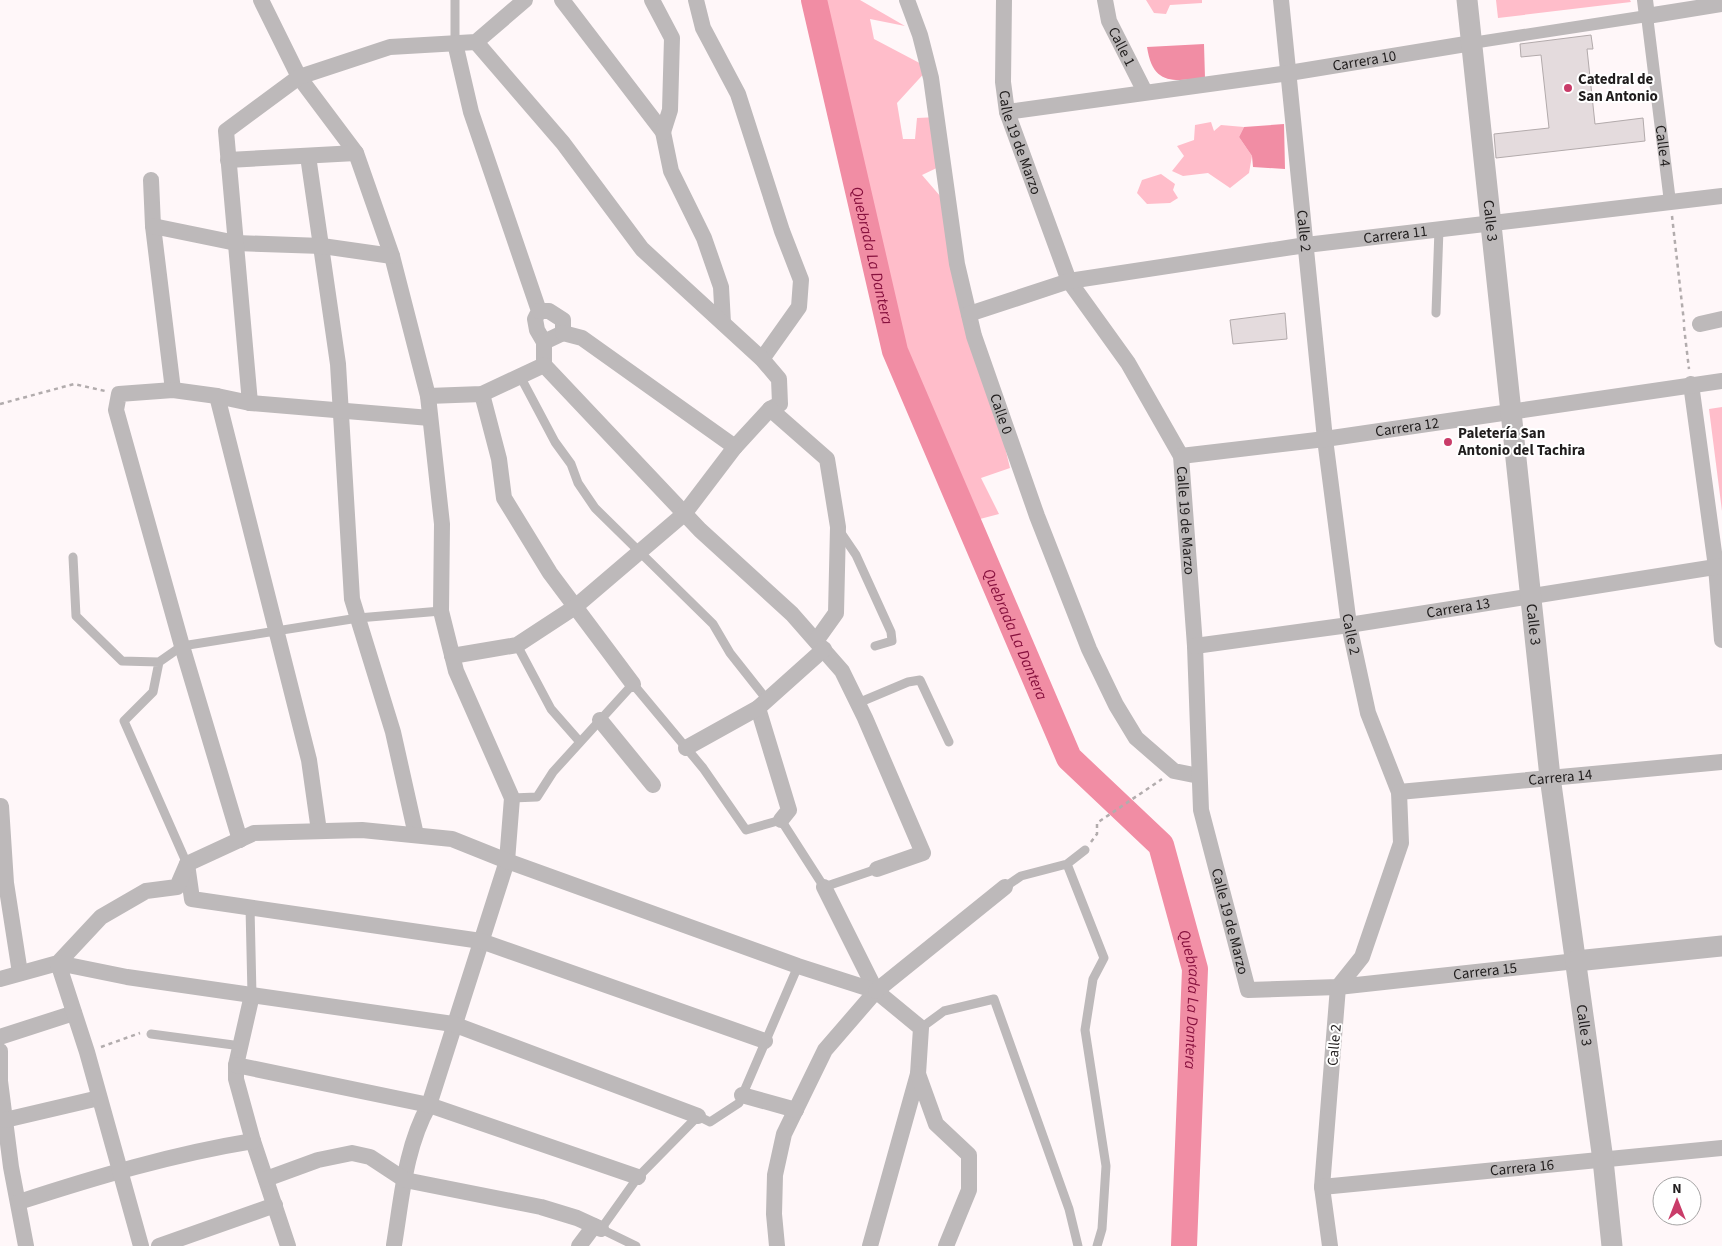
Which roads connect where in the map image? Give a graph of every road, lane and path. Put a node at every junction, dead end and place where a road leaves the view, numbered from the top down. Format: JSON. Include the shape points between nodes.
{"nodes":[{"id":1,"x":261,"y":0,"type":"edge"},
{"id":2,"x":456,"y":0,"type":"edge"},
{"id":3,"x":526,"y":0,"type":"edge"},
{"id":4,"x":562,"y":0,"type":"edge"},
{"id":5,"x":652,"y":0,"type":"edge"},
{"id":6,"x":696,"y":0,"type":"edge"},
{"id":7,"x":907,"y":0,"type":"edge"},
{"id":8,"x":1004,"y":0,"type":"edge"},
{"id":9,"x":1105,"y":0,"type":"edge"},
{"id":10,"x":1282,"y":0,"type":"edge"},
{"id":11,"x":1467,"y":0,"type":"edge"},
{"id":12,"x":1722,"y":4,"type":"edge"},
{"id":13,"x":1646,"y":8,"type":"edge"},
{"id":14,"x":476,"y":42,"type":"junction"},
{"id":15,"x":455,"y":43,"type":"junction"},
{"id":16,"x":1472,"y":43,"type":"junction"},
{"id":17,"x":1289,"y":73,"type":"junction"},
{"id":18,"x":299,"y":77,"type":"junction"},
{"id":19,"x":1144,"y":92,"type":"junction"},
{"id":20,"x":1007,"y":112,"type":"junction"},
{"id":21,"x":663,"y":132,"type":"junction"},
{"id":22,"x":356,"y":153,"type":"junction"},
{"id":23,"x":308,"y":156,"type":"junction"},
{"id":24,"x":228,"y":160,"type":"junction"},
{"id":25,"x":151,"y":180,"type":"dead end"},
{"id":26,"x":1722,"y":196,"type":"edge"},
{"id":27,"x":1670,"y":202,"type":"junction"},
{"id":28,"x":1489,"y":223,"type":"junction"},
{"id":29,"x":153,"y":226,"type":"junction"},
{"id":30,"x":1439,"y":229,"type":"junction"},
{"id":31,"x":236,"y":243,"type":"junction"},
{"id":32,"x":322,"y":246,"type":"junction"},
{"id":33,"x":1306,"y":246,"type":"junction"},
{"id":34,"x":392,"y":256,"type":"junction"},
{"id":35,"x":1068,"y":280,"type":"junction"},
{"id":36,"x":539,"y":311,"type":"junction"},
{"id":37,"x":1436,"y":313,"type":"dead end"},
{"id":38,"x":969,"y":314,"type":"junction"},
{"id":39,"x":1722,"y":319,"type":"edge"},
{"id":40,"x":724,"y":323,"type":"junction"},
{"id":41,"x":1700,"y":324,"type":"dead end"},
{"id":42,"x":563,"y":333,"type":"junction"},
{"id":43,"x":544,"y":342,"type":"junction"},
{"id":44,"x":762,"y":359,"type":"junction"},
{"id":45,"x":544,"y":365,"type":"junction"},
{"id":46,"x":520,"y":376,"type":"junction"},
{"id":47,"x":1722,"y":381,"type":"edge"},
{"id":48,"x":1691,"y":384,"type":"junction"},
{"id":49,"x":173,"y":390,"type":"junction"},
{"id":50,"x":119,"y":394,"type":"junction"},
{"id":51,"x":482,"y":394,"type":"junction"},
{"id":52,"x":218,"y":396,"type":"junction"},
{"id":53,"x":428,"y":396,"type":"junction"},
{"id":54,"x":250,"y":403,"type":"junction"},
{"id":55,"x":0,"y":404,"type":"edge"},
{"id":56,"x":770,"y":409,"type":"junction"},
{"id":57,"x":1510,"y":410,"type":"junction"},
{"id":58,"x":342,"y":412,"type":"junction"},
{"id":59,"x":430,"y":418,"type":"junction"},
{"id":60,"x":1325,"y":438,"type":"junction"},
{"id":61,"x":735,"y":447,"type":"junction"},
{"id":62,"x":1181,"y":456,"type":"junction"},
{"id":63,"x":684,"y":514,"type":"junction"},
{"id":64,"x":838,"y":527,"type":"junction"},
{"id":65,"x":640,"y":551,"type":"junction"},
{"id":66,"x":73,"y":557,"type":"dead end"},
{"id":67,"x":1719,"y":566,"type":"edge"},
{"id":68,"x":1530,"y":596,"type":"junction"},
{"id":69,"x":575,"y":606,"type":"junction"},
{"id":70,"x":441,"y":611,"type":"junction"},
{"id":71,"x":358,"y":618,"type":"junction"},
{"id":72,"x":1350,"y":625,"type":"junction"},
{"id":73,"x":276,"y":632,"type":"junction"},
{"id":74,"x":1722,"y":640,"type":"edge"},
{"id":75,"x":517,"y":644,"type":"junction"},
{"id":76,"x":820,"y":645,"type":"junction"},
{"id":77,"x":182,"y":646,"type":"junction"},
{"id":78,"x":874,"y":646,"type":"dead end"},
{"id":79,"x":1195,"y":646,"type":"junction"},
{"id":80,"x":452,"y":656,"type":"junction"},
{"id":81,"x":159,"y":662,"type":"junction"},
{"id":82,"x":633,"y":684,"type":"junction"},
{"id":83,"x":858,"y":703,"type":"junction"},
{"id":84,"x":763,"y":704,"type":"junction"},
{"id":85,"x":600,"y":720,"type":"junction"},
{"id":86,"x":580,"y":742,"type":"junction"},
{"id":87,"x":949,"y":742,"type":"dead end"},
{"id":88,"x":686,"y":748,"type":"junction"},
{"id":89,"x":1722,"y":762,"type":"edge"},
{"id":90,"x":1174,"y":771,"type":"junction"},
{"id":91,"x":1199,"y":776,"type":"junction"},
{"id":92,"x":1550,"y":777,"type":"junction"},
{"id":93,"x":653,"y":784,"type":"dead end"},
{"id":94,"x":1400,"y":792,"type":"junction"},
{"id":95,"x":512,"y":798,"type":"junction"},
{"id":96,"x":1,"y":806,"type":"edge"},
{"id":97,"x":780,"y":820,"type":"junction"},
{"id":98,"x":319,"y":831,"type":"junction"},
{"id":99,"x":416,"y":835,"type":"junction"},
{"id":100,"x":240,"y":840,"type":"junction"},
{"id":101,"x":1085,"y":850,"type":"joint"},
{"id":102,"x":507,"y":861,"type":"junction"},
{"id":103,"x":187,"y":864,"type":"junction"},
{"id":104,"x":1067,"y":864,"type":"junction"},
{"id":105,"x":877,"y":868,"type":"joint"},
{"id":106,"x":824,"y":887,"type":"junction"},
{"id":107,"x":1005,"y":887,"type":"joint"},
{"id":108,"x":250,"y":907,"type":"junction"},
{"id":109,"x":481,"y":941,"type":"junction"},
{"id":110,"x":1722,"y":946,"type":"edge"},
{"id":111,"x":1576,"y":961,"type":"junction"},
{"id":112,"x":58,"y":964,"type":"junction"},
{"id":113,"x":798,"y":966,"type":"junction"},
{"id":114,"x":20,"y":973,"type":"junction"},
{"id":115,"x":0,"y":979,"type":"edge"},
{"id":116,"x":1338,"y":987,"type":"junction"},
{"id":117,"x":1248,"y":990,"type":"joint"},
{"id":118,"x":876,"y":991,"type":"junction"},
{"id":119,"x":252,"y":995,"type":"junction"},
{"id":120,"x":74,"y":1013,"type":"junction"},
{"id":121,"x":453,"y":1024,"type":"junction"},
{"id":122,"x":921,"y":1028,"type":"junction"},
{"id":123,"x":151,"y":1034,"type":"joint"},
{"id":124,"x":0,"y":1037,"type":"edge"},
{"id":125,"x":766,"y":1041,"type":"junction"},
{"id":126,"x":240,"y":1046,"type":"junction"},
{"id":127,"x":0,"y":1051,"type":"edge"},
{"id":128,"x":87,"y":1052,"type":"junction"},
{"id":129,"x":236,"y":1065,"type":"junction"},
{"id":130,"x":918,"y":1074,"type":"junction"},
{"id":131,"x":742,"y":1095,"type":"junction"},
{"id":132,"x":100,"y":1098,"type":"junction"},
{"id":133,"x":429,"y":1105,"type":"junction"},
{"id":134,"x":796,"y":1110,"type":"junction"},
{"id":135,"x":698,"y":1116,"type":"junction"},
{"id":136,"x":5,"y":1120,"type":"junction"},
{"id":137,"x":253,"y":1141,"type":"junction"},
{"id":138,"x":1722,"y":1148,"type":"edge"},
{"id":139,"x":1603,"y":1160,"type":"junction"},
{"id":140,"x":120,"y":1170,"type":"junction"},
{"id":141,"x":638,"y":1178,"type":"junction"},
{"id":142,"x":266,"y":1179,"type":"junction"},
{"id":143,"x":405,"y":1180,"type":"junction"},
{"id":144,"x":1322,"y":1187,"type":"junction"},
{"id":145,"x":19,"y":1202,"type":"junction"},
{"id":146,"x":274,"y":1205,"type":"junction"},
{"id":147,"x":598,"y":1228,"type":"junction"},
{"id":148,"x":26,"y":1246,"type":"edge"},
{"id":149,"x":141,"y":1246,"type":"edge"},
{"id":150,"x":158,"y":1246,"type":"edge"},
{"id":151,"x":288,"y":1246,"type":"edge"},
{"id":152,"x":395,"y":1246,"type":"edge"},
{"id":153,"x":579,"y":1246,"type":"edge"},
{"id":154,"x":636,"y":1246,"type":"edge"},
{"id":155,"x":777,"y":1246,"type":"edge"},
{"id":156,"x":870,"y":1246,"type":"edge"},
{"id":157,"x":946,"y":1246,"type":"edge"},
{"id":158,"x":1078,"y":1246,"type":"edge"},
{"id":159,"x":1097,"y":1246,"type":"edge"},
{"id":160,"x":1330,"y":1246,"type":"edge"},
{"id":161,"x":1612,"y":1246,"type":"edge"}],
"edges":[{"from":1,"to":18,"type":"street"},
{"from":2,"to":15,"type":"lane"},
{"from":3,"to":14,"type":"street"},
{"from":4,"to":21,"type":"street"},
{"from":5,"to":21,"type":"street","via":[[672,38],[670,110]]},
{"from":6,"to":44,"type":"street","via":[[703,28],[738,94],[801,280],[800,307]]},
{"from":7,"to":38,"type":"street","name":"Calle 0","via":[[931,78],[940,129],[947,204]]},
{"from":8,"to":20,"type":"street","name":"Calle 19 de Marzo","via":[[1003,82]]},
{"from":9,"to":19,"type":"street","name":"Calle 1","via":[[1109,21]]},
{"from":10,"to":17,"type":"street","name":"Calle 2"},
{"from":11,"to":16,"type":"street","name":"Calle 3"},
{"from":12,"to":13,"type":"street","name":"Carrera 10"},
{"from":13,"to":16,"type":"street","name":"Carrera 10"},
{"from":13,"to":27,"type":"street","name":"Calle 4"},
{"from":14,"to":15,"type":"street"},
{"from":14,"to":40,"type":"street","via":[[563,143],[642,249]]},
{"from":15,"to":18,"type":"street","via":[[390,46]]},
{"from":15,"to":36,"type":"street","via":[[472,112]]},
{"from":16,"to":17,"type":"street","name":"Carrera 10"},
{"from":16,"to":28,"type":"street","name":"Calle 3"},
{"from":17,"to":19,"type":"street","name":"Carrera 10"},
{"from":17,"to":33,"type":"street","name":"Calle 2"},
{"from":18,"to":22,"type":"street"},
{"from":18,"to":24,"type":"street","via":[[226,131]]},
{"from":19,"to":20,"type":"street","name":"Carrera 10"},
{"from":20,"to":35,"type":"street","name":"Calle 19 de Marzo"},
{"from":21,"to":40,"type":"street","via":[[671,171],[704,238],[721,287]]},
{"from":22,"to":23,"type":"street"},
{"from":22,"to":34,"type":"street"},
{"from":23,"to":24,"type":"street"},
{"from":23,"to":32,"type":"street"},
{"from":24,"to":31,"type":"street"},
{"from":25,"to":29,"type":"street"},
{"from":26,"to":27,"type":"street","name":"Carrera 11"},
{"from":27,"to":28,"type":"street","name":"Carrera 11"},
{"from":27,"to":48,"type":"path"},
{"from":28,"to":30,"type":"street","name":"Carrera 11"},
{"from":28,"to":57,"type":"street","name":"Calle 3"},
{"from":29,"to":31,"type":"street"},
{"from":29,"to":49,"type":"street"},
{"from":30,"to":33,"type":"street","name":"Carrera 11"},
{"from":30,"to":37,"type":"lane"},
{"from":31,"to":32,"type":"street"},
{"from":31,"to":54,"type":"street"},
{"from":32,"to":34,"type":"street"},
{"from":32,"to":58,"type":"street"},
{"from":33,"to":35,"type":"street","name":"Carrera 11"},
{"from":33,"to":60,"type":"street","name":"Calle 2"},
{"from":34,"to":53,"type":"street"},
{"from":35,"to":38,"type":"street","name":"Carrera 11"},
{"from":35,"to":62,"type":"street","name":"Calle 19 de Marzo","via":[[1128,363]]},
{"from":36,"to":42,"type":"street","via":[[549,311],[563,320]]},
{"from":36,"to":43,"type":"street","via":[[535,319]]},
{"from":38,"to":90,"type":"street","name":"Calle 0","via":[[1037,516],[1089,649],[1136,738]]},
{"from":39,"to":41,"type":"street"},
{"from":40,"to":44,"type":"street"},
{"from":42,"to":43,"type":"street"},
{"from":42,"to":61,"type":"street","via":[[582,338]]},
{"from":43,"to":45,"type":"street"},
{"from":44,"to":56,"type":"street","via":[[779,379],[780,404]]},
{"from":45,"to":46,"type":"street"},
{"from":45,"to":63,"type":"street"},
{"from":46,"to":51,"type":"street"},
{"from":46,"to":65,"type":"lane","via":[[591,502]]},
{"from":47,"to":48,"type":"street","name":"Carrera 12"},
{"from":48,"to":57,"type":"street","name":"Carrera 12"},
{"from":48,"to":67,"type":"street"},
{"from":49,"to":50,"type":"street"},
{"from":49,"to":52,"type":"street"},
{"from":50,"to":55,"type":"path","via":[[74,384]]},
{"from":50,"to":77,"type":"street","via":[[116,410]]},
{"from":51,"to":53,"type":"street"},
{"from":51,"to":69,"type":"street","via":[[499,460],[504,498],[550,573]]},
{"from":52,"to":54,"type":"street"},
{"from":52,"to":73,"type":"street"},
{"from":53,"to":59,"type":"street"},
{"from":54,"to":58,"type":"street"},
{"from":56,"to":61,"type":"street"},
{"from":56,"to":64,"type":"street","via":[[827,459]]},
{"from":57,"to":60,"type":"street","name":"Carrera 12"},
{"from":57,"to":68,"type":"street","name":"Calle 3"},
{"from":58,"to":59,"type":"street"},
{"from":58,"to":71,"type":"street","via":[[352,598]]},
{"from":59,"to":70,"type":"street","via":[[442,524]]},
{"from":60,"to":62,"type":"street","name":"Carrera 12"},
{"from":60,"to":72,"type":"street","name":"Calle 2"},
{"from":61,"to":63,"type":"street"},
{"from":62,"to":79,"type":"street","name":"Calle 19 de Marzo"},
{"from":63,"to":65,"type":"street"},
{"from":63,"to":76,"type":"street","via":[[792,614]]},
{"from":64,"to":76,"type":"street","via":[[836,613]]},
{"from":64,"to":78,"type":"lane","via":[[856,555],[891,632],[892,641]]},
{"from":65,"to":69,"type":"street"},
{"from":65,"to":84,"type":"lane","via":[[713,624]]},
{"from":66,"to":81,"type":"lane","via":[[76,616],[122,661]]},
{"from":67,"to":68,"type":"street","name":"Carrera 13"},
{"from":67,"to":74,"type":"street"},
{"from":68,"to":72,"type":"street","name":"Carrera 13"},
{"from":68,"to":92,"type":"street","name":"Calle 3"},
{"from":69,"to":75,"type":"street"},
{"from":69,"to":82,"type":"street"},
{"from":70,"to":71,"type":"lane"},
{"from":70,"to":80,"type":"street"},
{"from":71,"to":73,"type":"lane"},
{"from":71,"to":99,"type":"street","via":[[393,732]]},
{"from":72,"to":79,"type":"street","name":"Carrera 13"},
{"from":72,"to":94,"type":"street","name":"Calle 2","via":[[1368,713]]},
{"from":73,"to":77,"type":"lane"},
{"from":73,"to":98,"type":"street","via":[[308,760]]},
{"from":75,"to":80,"type":"street"},
{"from":75,"to":86,"type":"lane","via":[[551,708]]},
{"from":76,"to":83,"type":"street","via":[[842,671]]},
{"from":76,"to":84,"type":"street"},
{"from":77,"to":81,"type":"lane"},
{"from":77,"to":100,"type":"street"},
{"from":79,"to":91,"type":"street","name":"Calle 19 de Marzo"},
{"from":80,"to":95,"type":"street"},
{"from":81,"to":103,"type":"lane","via":[[153,692],[124,721]]},
{"from":82,"to":85,"type":"lane"},
{"from":82,"to":88,"type":"lane"},
{"from":83,"to":87,"type":"lane","via":[[920,680]]},
{"from":83,"to":105,"type":"street","via":[[923,853]]},
{"from":84,"to":88,"type":"street"},
{"from":84,"to":97,"type":"street","via":[[789,810]]},
{"from":85,"to":86,"type":"lane"},
{"from":85,"to":93,"type":"street"},
{"from":86,"to":95,"type":"lane","via":[[553,772],[538,797]]},
{"from":88,"to":97,"type":"lane","via":[[746,830]]},
{"from":89,"to":92,"type":"street","name":"Carrera 14"},
{"from":90,"to":91,"type":"street","name":"Calle 0"},
{"from":90,"to":101,"type":"path","via":[[1097,823],[1097,834]]},
{"from":91,"to":117,"type":"street","name":"Calle 19 de Marzo","via":[[1201,810]]},
{"from":92,"to":94,"type":"street","name":"Carrera 14"},
{"from":92,"to":111,"type":"street","name":"Calle 3"},
{"from":94,"to":116,"type":"street","name":"Calle 2","via":[[1401,843],[1362,957]]},
{"from":95,"to":102,"type":"street"},
{"from":96,"to":114,"type":"street","via":[[6,883]]},
{"from":97,"to":106,"type":"lane"},
{"from":98,"to":99,"type":"street","via":[[362,830]]},
{"from":98,"to":100,"type":"street","via":[[254,834]]},
{"from":99,"to":102,"type":"street","via":[[452,839]]},
{"from":100,"to":103,"type":"street"},
{"from":101,"to":104,"type":"lane"},
{"from":102,"to":109,"type":"street"},
{"from":102,"to":113,"type":"street"},
{"from":103,"to":108,"type":"street","via":[[192,899]]},
{"from":103,"to":112,"type":"street","via":[[177,887],[146,891],[101,918]]},
{"from":104,"to":107,"type":"lane","via":[[1021,876]]},
{"from":104,"to":159,"type":"lane","via":[[1104,958],[1093,979],[1084,1030],[1106,1166],[1102,1229]]},
{"from":105,"to":106,"type":"lane"},
{"from":106,"to":118,"type":"street"},
{"from":107,"to":118,"type":"street"},
{"from":108,"to":109,"type":"street"},
{"from":108,"to":119,"type":"lane"},
{"from":109,"to":121,"type":"street"},
{"from":109,"to":125,"type":"street"},
{"from":110,"to":111,"type":"street","name":"Carrera 15"},
{"from":111,"to":116,"type":"street","name":"Carrera 15"},
{"from":111,"to":139,"type":"street","name":"Calle 3"},
{"from":112,"to":114,"type":"street"},
{"from":112,"to":119,"type":"street"},
{"from":112,"to":120,"type":"street"},
{"from":113,"to":118,"type":"street"},
{"from":113,"to":125,"type":"lane"},
{"from":114,"to":115,"type":"street"},
{"from":116,"to":117,"type":"street","name":"Carrera 15"},
{"from":116,"to":144,"type":"street","name":"Calle 2"},
{"from":118,"to":122,"type":"street"},
{"from":118,"to":134,"type":"street","via":[[826,1050]]},
{"from":119,"to":121,"type":"street"},
{"from":119,"to":126,"type":"street"},
{"from":120,"to":124,"type":"street"},
{"from":120,"to":128,"type":"street"},
{"from":121,"to":133,"type":"street"},
{"from":121,"to":135,"type":"street"},
{"from":122,"to":130,"type":"street"},
{"from":122,"to":158,"type":"lane","via":[[944,1011],[994,998],[1070,1209]]},
{"from":123,"to":126,"type":"lane"},
{"from":123,"to":128,"type":"path","via":[[139,1033]]},
{"from":125,"to":131,"type":"lane"},
{"from":126,"to":129,"type":"street"},
{"from":127,"to":136,"type":"street"},
{"from":128,"to":132,"type":"street"},
{"from":129,"to":133,"type":"street"},
{"from":129,"to":137,"type":"street","via":[[236,1079]]},
{"from":130,"to":156,"type":"street"},
{"from":130,"to":157,"type":"street","via":[[936,1124],[969,1155],[969,1190]]},
{"from":131,"to":134,"type":"street"},
{"from":131,"to":135,"type":"lane","via":[[739,1102],[710,1122]]},
{"from":132,"to":136,"type":"street"},
{"from":132,"to":140,"type":"street"},
{"from":133,"to":141,"type":"street"},
{"from":133,"to":143,"type":"street","via":[[419,1124]]},
{"from":134,"to":155,"type":"street","via":[[784,1134],[776,1175],[774,1214]]},
{"from":135,"to":141,"type":"lane"},
{"from":136,"to":145,"type":"street"},
{"from":137,"to":140,"type":"street","via":[[199,1150]]},
{"from":137,"to":142,"type":"street"},
{"from":138,"to":139,"type":"street","name":"Carrera 16"},
{"from":139,"to":144,"type":"street","name":"Carrera 16"},
{"from":139,"to":161,"type":"street","name":"Calle 3"},
{"from":140,"to":145,"type":"street"},
{"from":140,"to":149,"type":"street"},
{"from":141,"to":147,"type":"lane"},
{"from":142,"to":143,"type":"street","via":[[318,1160],[352,1153],[370,1157]]},
{"from":142,"to":146,"type":"street"},
{"from":143,"to":147,"type":"street","via":[[541,1207]]},
{"from":143,"to":152,"type":"street"},
{"from":144,"to":160,"type":"street","name":"Calle 2"},
{"from":145,"to":148,"type":"street"},
{"from":146,"to":150,"type":"street"},
{"from":146,"to":151,"type":"street"},
{"from":147,"to":153,"type":"street"},
{"from":147,"to":154,"type":"lane"}]}
